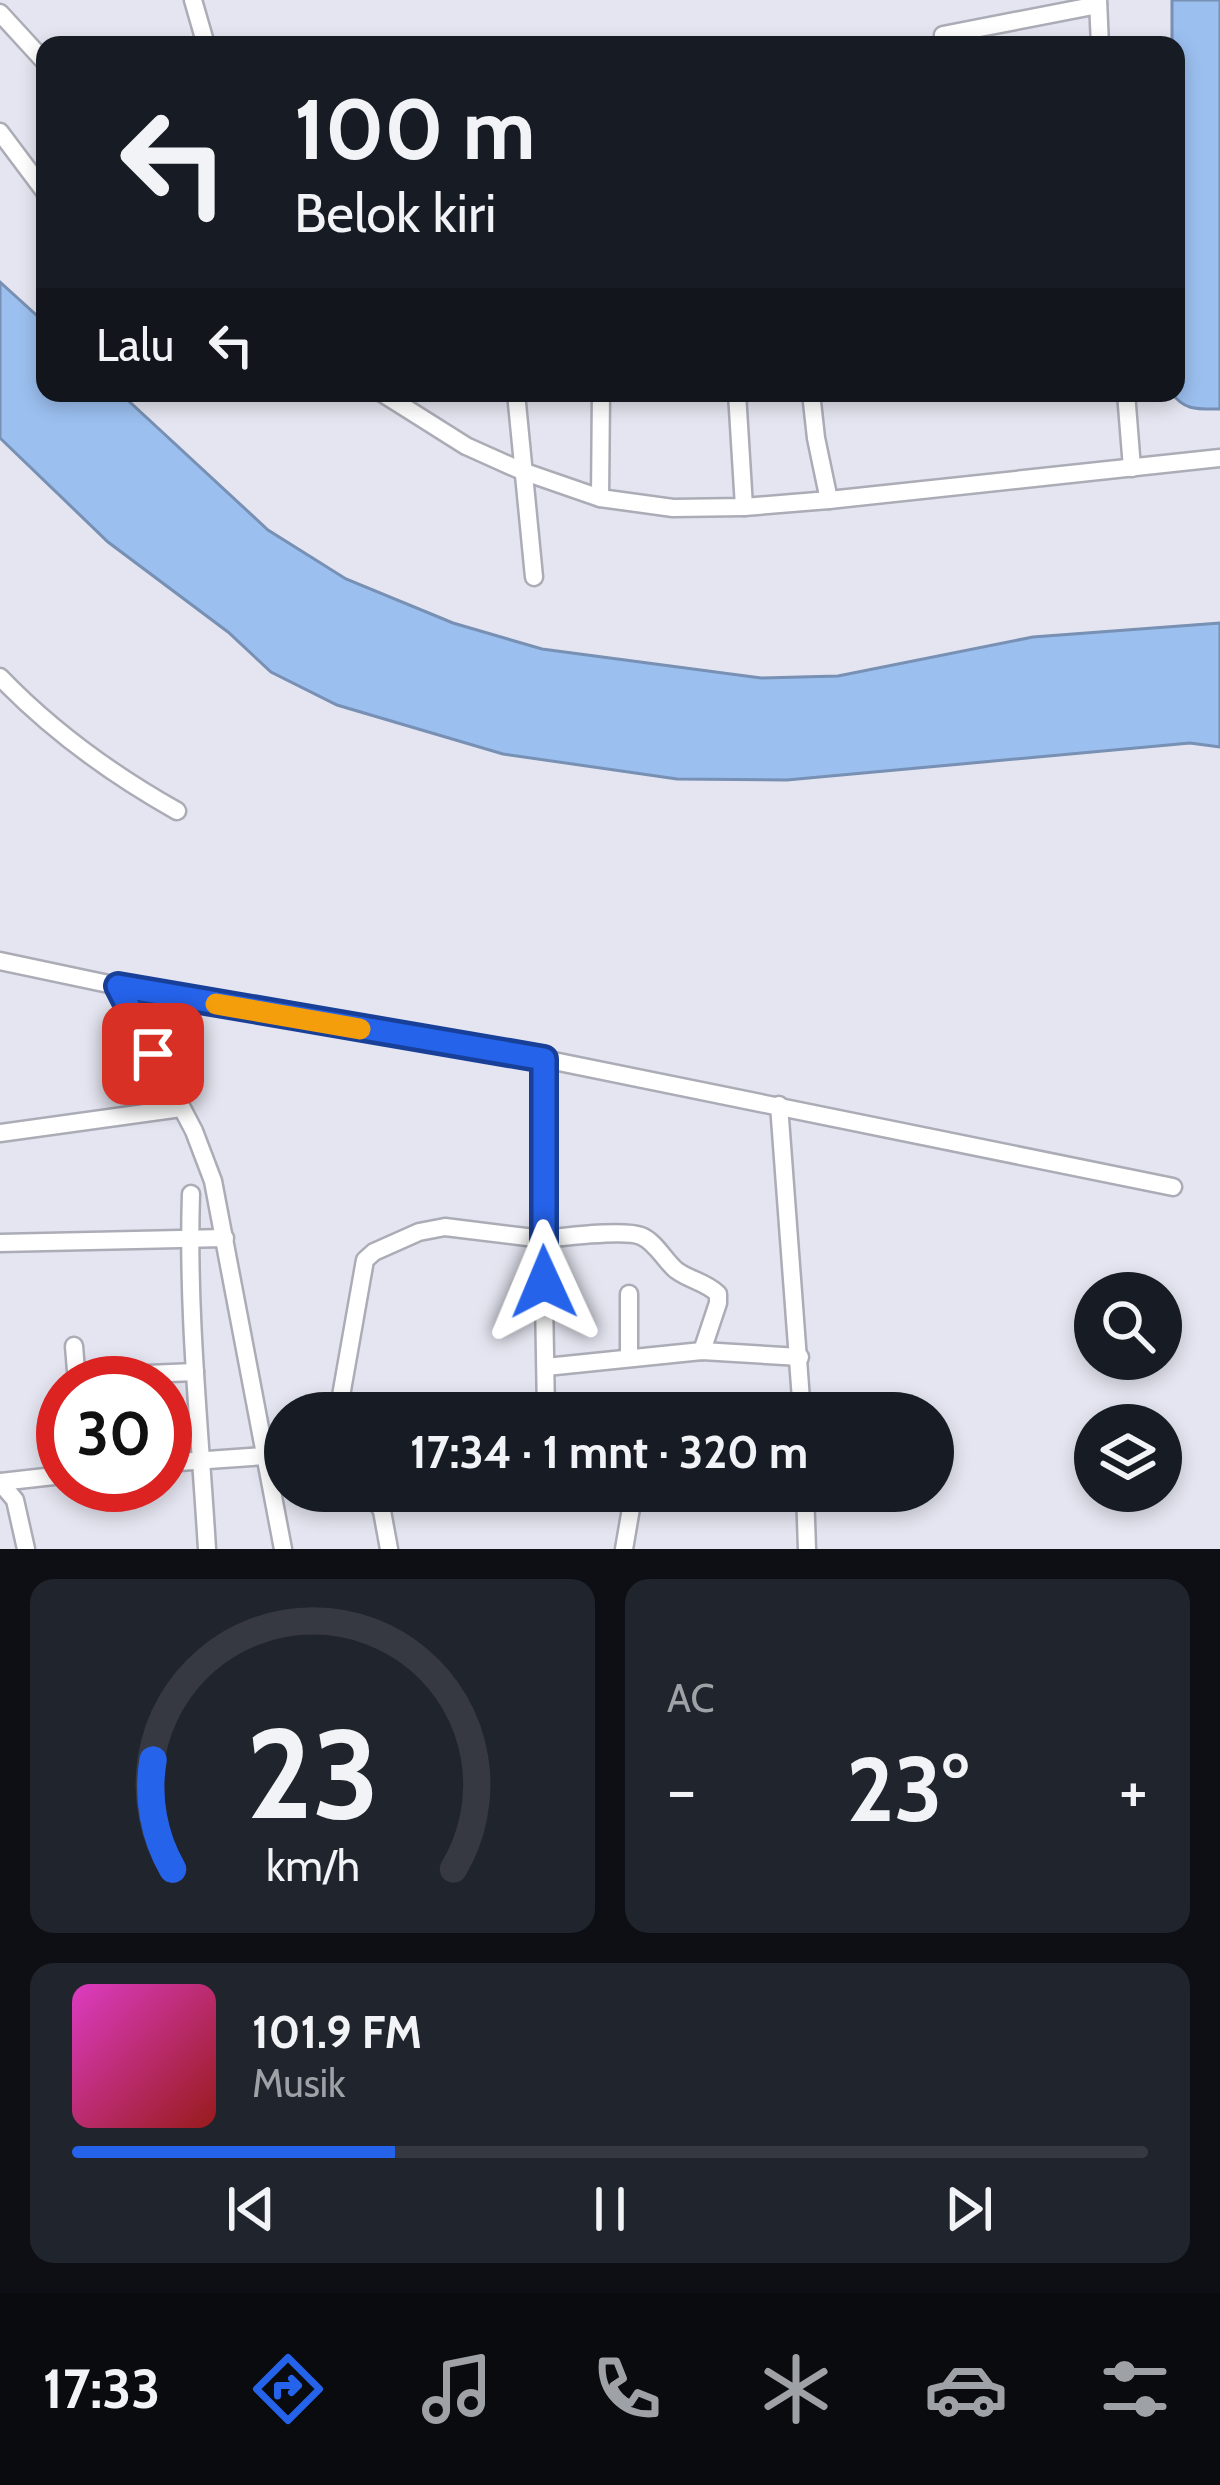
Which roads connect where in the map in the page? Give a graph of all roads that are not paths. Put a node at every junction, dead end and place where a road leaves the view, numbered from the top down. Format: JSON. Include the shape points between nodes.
{"nodes":[{"id":1,"x":193,"y":0,"type":"edge"},
{"id":2,"x":1098,"y":2,"type":"edge"},
{"id":3,"x":0,"y":13,"type":"edge"},
{"id":4,"x":203,"y":36,"type":"edge"},
{"id":5,"x":943,"y":36,"type":"edge"},
{"id":6,"x":1100,"y":36,"type":"edge"},
{"id":7,"x":36,"y":52,"type":"edge"},
{"id":8,"x":0,"y":133,"type":"edge"},
{"id":9,"x":36,"y":180,"type":"edge"},
{"id":10,"x":396,"y":402,"type":"edge"},
{"id":11,"x":517,"y":402,"type":"edge"},
{"id":12,"x":601,"y":402,"type":"edge"},
{"id":13,"x":737,"y":402,"type":"edge"},
{"id":14,"x":812,"y":402,"type":"edge"},
{"id":15,"x":1127,"y":402,"type":"edge"},
{"id":16,"x":1220,"y":458,"type":"edge"},
{"id":17,"x":1132,"y":468,"type":"junction"},
{"id":18,"x":522,"y":471,"type":"junction"},
{"id":19,"x":600,"y":497,"type":"junction"},
{"id":20,"x":829,"y":500,"type":"junction"},
{"id":21,"x":743,"y":507,"type":"junction"},
{"id":22,"x":534,"y":578,"type":"dead end"},
{"id":23,"x":0,"y":677,"type":"edge"},
{"id":24,"x":177,"y":811,"type":"dead end"},
{"id":25,"x":0,"y":961,"type":"edge"},
{"id":26,"x":118,"y":986,"type":"junction"},
{"id":27,"x":544,"y":1059,"type":"junction"},
{"id":28,"x":779,"y":1105,"type":"junction"},
{"id":29,"x":181,"y":1108,"type":"junction"},
{"id":30,"x":0,"y":1133,"type":"edge"},
{"id":31,"x":1173,"y":1187,"type":"dead end"},
{"id":32,"x":191,"y":1194,"type":"dead end"},
{"id":33,"x":189,"y":1237,"type":"junction"},
{"id":34,"x":225,"y":1238,"type":"junction"},
{"id":35,"x":543,"y":1239,"type":"junction"},
{"id":36,"x":0,"y":1243,"type":"edge"},
{"id":37,"x":629,"y":1294,"type":"dead end"},
{"id":38,"x":74,"y":1346,"type":"dead end"},
{"id":39,"x":702,"y":1351,"type":"junction"},
{"id":40,"x":75,"y":1356,"type":"edge"},
{"id":41,"x":800,"y":1357,"type":"junction"},
{"id":42,"x":629,"y":1358,"type":"junction"},
{"id":43,"x":546,"y":1367,"type":"junction"},
{"id":44,"x":192,"y":1372,"type":"edge"},
{"id":45,"x":196,"y":1372,"type":"junction"},
{"id":46,"x":342,"y":1392,"type":"edge"},
{"id":47,"x":546,"y":1392,"type":"edge"},
{"id":48,"x":801,"y":1392,"type":"edge"},
{"id":49,"x":264,"y":1426,"type":"edge"},
{"id":50,"x":199,"y":1460,"type":"junction"},
{"id":51,"x":192,"y":1461,"type":"edge"},
{"id":52,"x":264,"y":1464,"type":"edge"},
{"id":53,"x":36,"y":1477,"type":"edge"},
{"id":54,"x":0,"y":1482,"type":"edge"},
{"id":55,"x":278,"y":1512,"type":"edge"},
{"id":56,"x":382,"y":1512,"type":"edge"},
{"id":57,"x":630,"y":1512,"type":"edge"},
{"id":58,"x":806,"y":1512,"type":"edge"},
{"id":59,"x":26,"y":1549,"type":"edge"},
{"id":60,"x":207,"y":1549,"type":"edge"},
{"id":61,"x":283,"y":1549,"type":"edge"},
{"id":62,"x":389,"y":1549,"type":"edge"},
{"id":63,"x":624,"y":1549,"type":"edge"},
{"id":64,"x":807,"y":1549,"type":"edge"}],
"edges":[{"from":1,"to":4,"type":"street"},
{"from":2,"to":5,"type":"street"},
{"from":2,"to":6,"type":"street"},
{"from":3,"to":7,"type":"street"},
{"from":8,"to":9,"type":"street"},
{"from":10,"to":18,"type":"street"},
{"from":11,"to":18,"type":"street"},
{"from":12,"to":19,"type":"street"},
{"from":13,"to":21,"type":"street"},
{"from":14,"to":20,"type":"street"},
{"from":15,"to":17,"type":"street"},
{"from":16,"to":17,"type":"street"},
{"from":17,"to":20,"type":"street"},
{"from":18,"to":19,"type":"street"},
{"from":18,"to":22,"type":"street"},
{"from":19,"to":21,"type":"street"},
{"from":20,"to":21,"type":"street"},
{"from":23,"to":24,"type":"street","via":[[126,782]]},
{"from":25,"to":26,"type":"street"},
{"from":26,"to":27,"type":"street"},
{"from":26,"to":29,"type":"street"},
{"from":27,"to":28,"type":"street"},
{"from":27,"to":35,"type":"street"},
{"from":28,"to":31,"type":"street"},
{"from":28,"to":41,"type":"street"},
{"from":29,"to":30,"type":"street"},
{"from":29,"to":34,"type":"street","via":[[205,1154]]},
{"from":32,"to":33,"type":"street"},
{"from":33,"to":34,"type":"street"},
{"from":33,"to":36,"type":"street"},
{"from":33,"to":45,"type":"street"},
{"from":34,"to":49,"type":"street"},
{"from":35,"to":39,"type":"street","via":[[641,1236],[671,1267],[718,1294]]},
{"from":35,"to":43,"type":"street"},
{"from":35,"to":46,"type":"street","via":[[446,1227],[374,1252],[362,1271]]},
{"from":37,"to":42,"type":"street"},
{"from":38,"to":40,"type":"street"},
{"from":39,"to":41,"type":"street"},
{"from":39,"to":42,"type":"street"},
{"from":41,"to":48,"type":"street"},
{"from":42,"to":43,"type":"street"},
{"from":43,"to":47,"type":"street"},
{"from":44,"to":45,"type":"street"},
{"from":45,"to":50,"type":"street"},
{"from":50,"to":51,"type":"street"},
{"from":50,"to":52,"type":"street"},
{"from":50,"to":60,"type":"street"},
{"from":53,"to":54,"type":"street"},
{"from":54,"to":59,"type":"street","via":[[15,1500]]},
{"from":55,"to":61,"type":"street"},
{"from":56,"to":62,"type":"street"},
{"from":57,"to":63,"type":"street"},
{"from":58,"to":64,"type":"street"}]}
